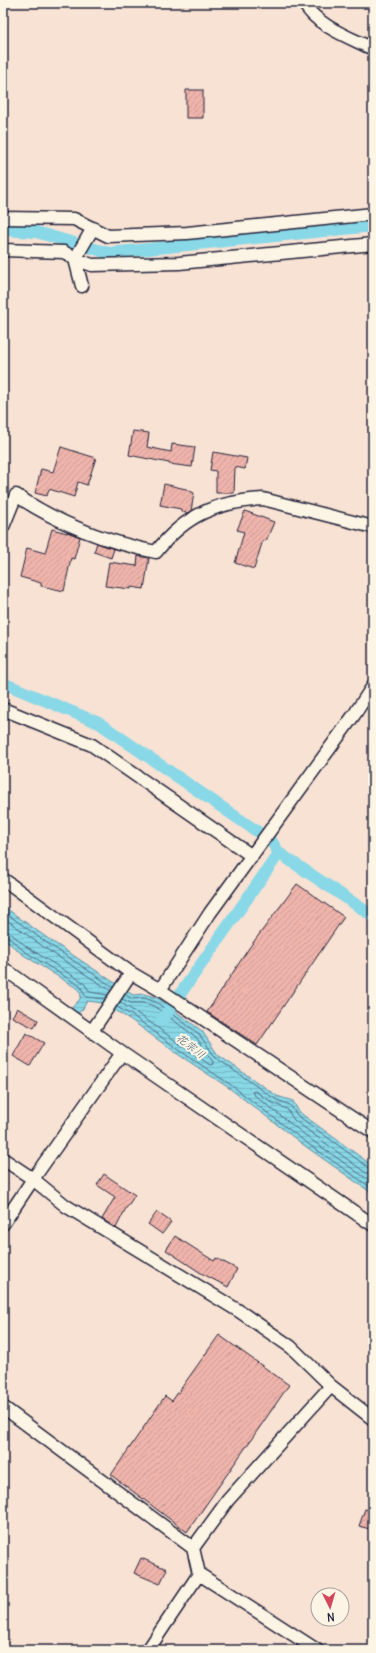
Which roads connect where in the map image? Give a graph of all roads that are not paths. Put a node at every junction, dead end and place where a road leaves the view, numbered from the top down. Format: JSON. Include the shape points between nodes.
{"nodes":[{"id":1,"x":304,"y":3,"type":"edge"},
{"id":2,"x":373,"y":49,"type":"edge"},
{"id":3,"x":373,"y":214,"type":"edge"},
{"id":4,"x":3,"y":218,"type":"edge"},
{"id":5,"x":93,"y":228,"type":"junction"},
{"id":6,"x":373,"y":244,"type":"edge"},
{"id":7,"x":3,"y":250,"type":"edge"},
{"id":8,"x":75,"y":259,"type":"junction"},
{"id":9,"x":82,"y":286,"type":"dead end"},
{"id":10,"x":3,"y":527,"type":"edge"},
{"id":11,"x":373,"y":527,"type":"edge"},
{"id":12,"x":373,"y":686,"type":"edge"},
{"id":13,"x":3,"y":709,"type":"edge"},
{"id":14,"x":252,"y":856,"type":"junction"},
{"id":15,"x":3,"y":879,"type":"edge"},
{"id":16,"x":3,"y":968,"type":"edge"},
{"id":17,"x":129,"y":978,"type":"junction"},
{"id":18,"x":160,"y":990,"type":"junction"},
{"id":19,"x":94,"y":1027,"type":"junction"},
{"id":20,"x":122,"y":1053,"type":"junction"},
{"id":21,"x":373,"y":1132,"type":"edge"},
{"id":22,"x":3,"y":1159,"type":"edge"},
{"id":23,"x":32,"y":1181,"type":"junction"},
{"id":24,"x":3,"y":1224,"type":"edge"},
{"id":25,"x":373,"y":1225,"type":"edge"},
{"id":26,"x":331,"y":1386,"type":"junction"},
{"id":27,"x":3,"y":1407,"type":"edge"},
{"id":28,"x":373,"y":1419,"type":"edge"},
{"id":29,"x":193,"y":1548,"type":"junction"},
{"id":30,"x":199,"y":1574,"type":"junction"},
{"id":31,"x":148,"y":1650,"type":"edge"},
{"id":32,"x":317,"y":1650,"type":"edge"}],
"edges":[{"from":1,"to":2,"type":"street","via":[[308,11],[321,22]]},
{"from":3,"to":5,"type":"street","via":[[187,233],[108,236]]},
{"from":4,"to":5,"type":"street","via":[[74,219]]},
{"from":5,"to":8,"type":"street"},
{"from":6,"to":8,"type":"street","via":[[179,263],[92,265]]},
{"from":7,"to":8,"type":"street","via":[[64,252]]},
{"from":8,"to":9,"type":"street"},
{"from":10,"to":11,"type":"street","via":[[16,495],[39,511],[85,530],[132,547],[156,552],[193,516],[244,500],[263,499]]},
{"from":12,"to":14,"type":"street"},
{"from":13,"to":14,"type":"street","via":[[92,745]]},
{"from":14,"to":18,"type":"street","via":[[210,913]]},
{"from":15,"to":17,"type":"street"},
{"from":16,"to":19,"type":"street"},
{"from":17,"to":18,"type":"street"},
{"from":17,"to":19,"type":"street"},
{"from":18,"to":21,"type":"street"},
{"from":19,"to":20,"type":"street"},
{"from":20,"to":23,"type":"street"},
{"from":20,"to":25,"type":"street"},
{"from":22,"to":23,"type":"street"},
{"from":23,"to":24,"type":"street"},
{"from":23,"to":26,"type":"street","via":[[66,1206],[239,1311],[291,1347]]},
{"from":26,"to":28,"type":"street"},
{"from":26,"to":29,"type":"street","via":[[228,1500]]},
{"from":27,"to":29,"type":"street"},
{"from":29,"to":30,"type":"street"},
{"from":30,"to":31,"type":"street"},
{"from":30,"to":32,"type":"street"}]}
